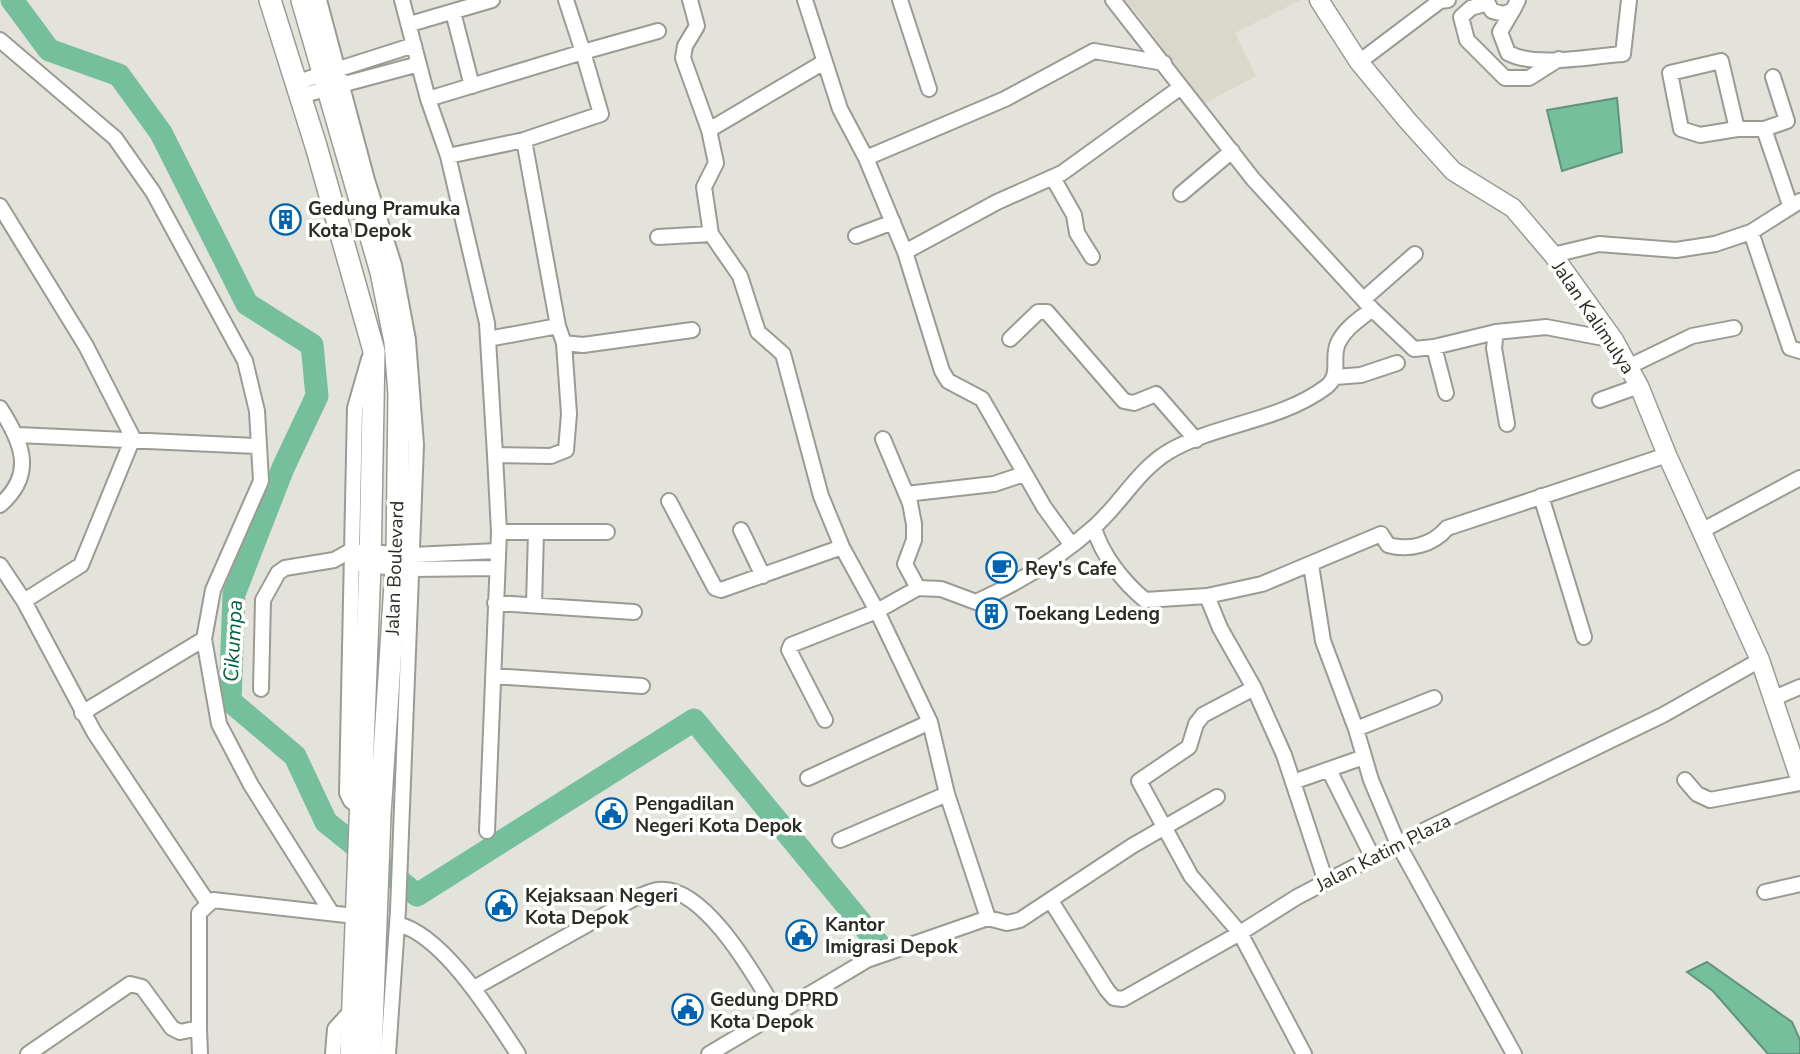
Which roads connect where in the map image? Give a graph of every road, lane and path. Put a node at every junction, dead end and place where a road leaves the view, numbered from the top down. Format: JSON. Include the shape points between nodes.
{"nodes":[{"id":1,"x":271,"y":0,"type":"edge"},
{"id":2,"x":302,"y":0,"type":"edge"},
{"id":3,"x":319,"y":0,"type":"edge"},
{"id":4,"x":402,"y":0,"type":"edge"},
{"id":5,"x":492,"y":0,"type":"edge"},
{"id":6,"x":565,"y":0,"type":"edge"},
{"id":7,"x":690,"y":0,"type":"edge"},
{"id":8,"x":806,"y":0,"type":"edge"},
{"id":9,"x":901,"y":0,"type":"edge"},
{"id":10,"x":1113,"y":0,"type":"edge"},
{"id":11,"x":1319,"y":0,"type":"edge"},
{"id":12,"x":1448,"y":0,"type":"edge"},
{"id":13,"x":1629,"y":0,"type":"edge"},
{"id":14,"x":1486,"y":2,"type":"edge"},
{"id":15,"x":1516,"y":5,"type":"edge"},
{"id":16,"x":453,"y":12,"type":"junction"},
{"id":17,"x":410,"y":24,"type":"junction"},
{"id":18,"x":658,"y":32,"type":"dead end"},
{"id":19,"x":414,"y":45,"type":"junction"},
{"id":20,"x":3,"y":47,"type":"edge"},
{"id":21,"x":583,"y":52,"type":"junction"},
{"id":22,"x":380,"y":56,"type":"junction"},
{"id":23,"x":1559,"y":59,"type":"junction"},
{"id":24,"x":824,"y":62,"type":"junction"},
{"id":25,"x":1359,"y":62,"type":"junction"},
{"id":26,"x":1164,"y":63,"type":"junction"},
{"id":27,"x":419,"y":64,"type":"junction"},
{"id":28,"x":385,"y":75,"type":"junction"},
{"id":29,"x":1773,"y":77,"type":"dead end"},
{"id":30,"x":333,"y":80,"type":"junction"},
{"id":31,"x":472,"y":86,"type":"junction"},
{"id":32,"x":1181,"y":87,"type":"junction"},
{"id":33,"x":929,"y":89,"type":"dead end"},
{"id":34,"x":298,"y":90,"type":"junction"},
{"id":35,"x":428,"y":99,"type":"junction"},
{"id":36,"x":1737,"y":129,"type":"junction"},
{"id":37,"x":1765,"y":129,"type":"junction"},
{"id":38,"x":709,"y":130,"type":"junction"},
{"id":39,"x":524,"y":140,"type":"junction"},
{"id":40,"x":1232,"y":151,"type":"junction"},
{"id":41,"x":448,"y":156,"type":"junction"},
{"id":42,"x":866,"y":158,"type":"junction"},
{"id":43,"x":1053,"y":178,"type":"junction"},
{"id":44,"x":1181,"y":194,"type":"dead end"},
{"id":45,"x":1795,"y":203,"type":"edge"},
{"id":46,"x":4,"y":212,"type":"edge"},
{"id":47,"x":893,"y":222,"type":"junction"},
{"id":48,"x":0,"y":231,"type":"edge"},
{"id":49,"x":1752,"y":232,"type":"junction"},
{"id":50,"x":711,"y":234,"type":"junction"},
{"id":51,"x":856,"y":236,"type":"dead end"},
{"id":52,"x":658,"y":237,"type":"dead end"},
{"id":53,"x":905,"y":252,"type":"junction"},
{"id":54,"x":1415,"y":254,"type":"dead end"},
{"id":55,"x":1553,"y":255,"type":"junction"},
{"id":56,"x":1092,"y":257,"type":"dead end"},
{"id":57,"x":1368,"y":303,"type":"junction"},
{"id":58,"x":558,"y":326,"type":"junction"},
{"id":59,"x":1734,"y":328,"type":"dead end"},
{"id":60,"x":692,"y":330,"type":"dead end"},
{"id":61,"x":1496,"y":332,"type":"junction"},
{"id":62,"x":488,"y":339,"type":"junction"},
{"id":63,"x":1010,"y":339,"type":"dead end"},
{"id":64,"x":1614,"y":340,"type":"junction"},
{"id":65,"x":564,"y":342,"type":"junction"},
{"id":66,"x":1434,"y":348,"type":"junction"},
{"id":67,"x":1800,"y":351,"type":"edge"},
{"id":68,"x":1397,"y":363,"type":"dead end"},
{"id":69,"x":1630,"y":366,"type":"junction"},
{"id":70,"x":1335,"y":377,"type":"junction"},
{"id":71,"x":1639,"y":386,"type":"junction"},
{"id":72,"x":1446,"y":393,"type":"dead end"},
{"id":73,"x":1600,"y":400,"type":"dead end"},
{"id":74,"x":0,"y":408,"type":"edge"},
{"id":75,"x":1507,"y":424,"type":"dead end"},
{"id":76,"x":18,"y":435,"type":"junction"},
{"id":77,"x":133,"y":438,"type":"junction"},
{"id":78,"x":883,"y":439,"type":"dead end"},
{"id":79,"x":1196,"y":440,"type":"junction"},
{"id":80,"x":258,"y":446,"type":"junction"},
{"id":81,"x":495,"y":455,"type":"junction"},
{"id":82,"x":1667,"y":455,"type":"junction"},
{"id":83,"x":1024,"y":474,"type":"junction"},
{"id":84,"x":1800,"y":478,"type":"edge"},
{"id":85,"x":906,"y":494,"type":"junction"},
{"id":86,"x":1541,"y":496,"type":"junction"},
{"id":87,"x":669,"y":501,"type":"dead end"},
{"id":88,"x":0,"y":505,"type":"edge"},
{"id":89,"x":1094,"y":528,"type":"junction"},
{"id":90,"x":741,"y":530,"type":"dead end"},
{"id":91,"x":1703,"y":530,"type":"junction"},
{"id":92,"x":499,"y":532,"type":"junction"},
{"id":93,"x":537,"y":532,"type":"junction"},
{"id":94,"x":607,"y":532,"type":"dead end"},
{"id":95,"x":1071,"y":544,"type":"junction"},
{"id":96,"x":842,"y":547,"type":"junction"},
{"id":97,"x":497,"y":551,"type":"junction"},
{"id":98,"x":453,"y":553,"type":"junction"},
{"id":99,"x":360,"y":558,"type":"junction"},
{"id":100,"x":404,"y":562,"type":"junction"},
{"id":101,"x":0,"y":565,"type":"edge"},
{"id":102,"x":1311,"y":565,"type":"junction"},
{"id":103,"x":496,"y":568,"type":"junction"},
{"id":104,"x":453,"y":569,"type":"junction"},
{"id":105,"x":763,"y":576,"type":"junction"},
{"id":106,"x":918,"y":588,"type":"junction"},
{"id":107,"x":1207,"y":596,"type":"junction"},
{"id":108,"x":24,"y":601,"type":"junction"},
{"id":109,"x":495,"y":603,"type":"junction"},
{"id":110,"x":534,"y":605,"type":"junction"},
{"id":111,"x":877,"y":611,"type":"junction"},
{"id":112,"x":634,"y":612,"type":"dead end"},
{"id":113,"x":1584,"y":637,"type":"dead end"},
{"id":114,"x":204,"y":639,"type":"junction"},
{"id":115,"x":1760,"y":660,"type":"junction"},
{"id":116,"x":494,"y":676,"type":"junction"},
{"id":117,"x":642,"y":686,"type":"dead end"},
{"id":118,"x":1800,"y":687,"type":"edge"},
{"id":119,"x":1254,"y":688,"type":"junction"},
{"id":120,"x":261,"y":689,"type":"dead end"},
{"id":121,"x":1434,"y":698,"type":"dead end"},
{"id":122,"x":1774,"y":698,"type":"junction"},
{"id":123,"x":82,"y":713,"type":"junction"},
{"id":124,"x":825,"y":720,"type":"dead end"},
{"id":125,"x":930,"y":722,"type":"junction"},
{"id":126,"x":1356,"y":729,"type":"junction"},
{"id":127,"x":1364,"y":757,"type":"junction"},
{"id":128,"x":1329,"y":770,"type":"junction"},
{"id":129,"x":808,"y":778,"type":"dead end"},
{"id":130,"x":1685,"y":780,"type":"dead end"},
{"id":131,"x":1800,"y":781,"type":"edge"},
{"id":132,"x":1293,"y":782,"type":"junction"},
{"id":133,"x":947,"y":794,"type":"junction"},
{"id":134,"x":1217,"y":797,"type":"dead end"},
{"id":135,"x":366,"y":813,"type":"junction"},
{"id":136,"x":1164,"y":826,"type":"junction"},
{"id":137,"x":487,"y":831,"type":"dead end"},
{"id":138,"x":840,"y":840,"type":"dead end"},
{"id":139,"x":1398,"y":844,"type":"junction"},
{"id":140,"x":1373,"y":858,"type":"junction"},
{"id":141,"x":1326,"y":881,"type":"junction"},
{"id":142,"x":1800,"y":884,"type":"edge"},
{"id":143,"x":1765,"y":892,"type":"dead end"},
{"id":144,"x":1051,"y":901,"type":"junction"},
{"id":145,"x":208,"y":903,"type":"junction"},
{"id":146,"x":331,"y":912,"type":"junction"},
{"id":147,"x":355,"y":916,"type":"junction"},
{"id":148,"x":988,"y":918,"type":"junction"},
{"id":149,"x":397,"y":924,"type":"junction"},
{"id":150,"x":1240,"y":933,"type":"junction"},
{"id":151,"x":474,"y":988,"type":"junction"},
{"id":152,"x":352,"y":1010,"type":"junction"},
{"id":153,"x":777,"y":1013,"type":"junction"},
{"id":154,"x":199,"y":1028,"type":"junction"},
{"id":155,"x":32,"y":1053,"type":"edge"},
{"id":156,"x":200,"y":1054,"type":"edge"},
{"id":157,"x":332,"y":1054,"type":"edge"},
{"id":158,"x":351,"y":1054,"type":"edge"},
{"id":159,"x":371,"y":1054,"type":"edge"},
{"id":160,"x":388,"y":1054,"type":"edge"},
{"id":161,"x":518,"y":1054,"type":"edge"},
{"id":162,"x":709,"y":1054,"type":"edge"},
{"id":163,"x":1304,"y":1054,"type":"edge"},
{"id":164,"x":1514,"y":1054,"type":"edge"}],
"edges":[{"from":1,"to":34,"type":"main road","name":"Jalan Boulevard"},
{"from":2,"to":30,"type":"main road","name":"Jalan Boulevard"},
{"from":3,"to":30,"type":"street"},
{"from":4,"to":17,"type":"street"},
{"from":5,"to":16,"type":"street"},
{"from":6,"to":21,"type":"street"},
{"from":7,"to":38,"type":"street","via":[[697,26],[683,58]]},
{"from":8,"to":24,"type":"street"},
{"from":9,"to":33,"type":"street"},
{"from":10,"to":26,"type":"street"},
{"from":11,"to":25,"type":"street","name":"Jalan Kalimulya"},
{"from":12,"to":25,"type":"street","via":[[1440,1]]},
{"from":13,"to":23,"type":"street","via":[[1623,54]]},
{"from":14,"to":15,"type":"street","via":[[1495,13]]},
{"from":14,"to":23,"type":"street","via":[[1461,17],[1467,40],[1505,78],[1529,78]]},
{"from":15,"to":23,"type":"street","via":[[1500,32],[1508,53],[1518,58]]},
{"from":16,"to":17,"type":"street"},
{"from":16,"to":31,"type":"street"},
{"from":17,"to":19,"type":"street"},
{"from":18,"to":21,"type":"street"},
{"from":19,"to":22,"type":"street"},
{"from":19,"to":27,"type":"street"},
{"from":20,"to":80,"type":"street","via":[[115,138],[153,192],[245,361],[257,411]]},
{"from":21,"to":31,"type":"street"},
{"from":21,"to":39,"type":"street","via":[[601,114]]},
{"from":22,"to":28,"type":"street"},
{"from":22,"to":30,"type":"street"},
{"from":24,"to":38,"type":"street"},
{"from":24,"to":42,"type":"street","via":[[840,109]]},
{"from":25,"to":55,"type":"street","name":"Jalan Kalimulya","via":[[1452,171],[1513,208]]},
{"from":26,"to":32,"type":"street"},
{"from":26,"to":42,"type":"street","via":[[1094,51],[1005,99]]},
{"from":27,"to":28,"type":"street"},
{"from":27,"to":35,"type":"street"},
{"from":28,"to":30,"type":"street"},
{"from":29,"to":37,"type":"street","via":[[1787,121]]},
{"from":30,"to":34,"type":"street"},
{"from":30,"to":100,"type":"main road","name":"Jalan Boulevard","via":[[395,342]]},
{"from":31,"to":35,"type":"street"},
{"from":32,"to":40,"type":"street"},
{"from":32,"to":43,"type":"street"},
{"from":34,"to":99,"type":"main road","name":"Jalan Boulevard","via":[[374,351]]},
{"from":35,"to":41,"type":"street"},
{"from":36,"to":36,"type":"street","via":[[1700,135],[1681,129],[1670,73],[1721,61]]},
{"from":36,"to":37,"type":"street"},
{"from":37,"to":45,"type":"street"},
{"from":38,"to":50,"type":"street","via":[[716,163],[704,187]]},
{"from":39,"to":41,"type":"street"},
{"from":39,"to":58,"type":"street"},
{"from":40,"to":44,"type":"street"},
{"from":40,"to":57,"type":"street"},
{"from":41,"to":62,"type":"street"},
{"from":42,"to":47,"type":"street"},
{"from":43,"to":53,"type":"street","via":[[997,202]]},
{"from":43,"to":56,"type":"street"},
{"from":45,"to":49,"type":"street"},
{"from":46,"to":48,"type":"street"},
{"from":46,"to":77,"type":"street","via":[[86,346]]},
{"from":47,"to":51,"type":"street"},
{"from":47,"to":53,"type":"street"},
{"from":49,"to":55,"type":"street","via":[[1676,250],[1599,244]]},
{"from":49,"to":67,"type":"street","via":[[1790,348]]},
{"from":50,"to":52,"type":"street"},
{"from":50,"to":96,"type":"street","via":[[740,276],[758,332],[783,354],[821,496]]},
{"from":53,"to":83,"type":"street","via":[[942,371],[948,381],[982,399]]},
{"from":54,"to":57,"type":"street"},
{"from":55,"to":64,"type":"street","name":"Jalan Kalimulya"},
{"from":57,"to":66,"type":"street","via":[[1413,349]]},
{"from":57,"to":70,"type":"street","via":[[1337,344]]},
{"from":58,"to":62,"type":"street"},
{"from":58,"to":65,"type":"street"},
{"from":59,"to":69,"type":"street","via":[[1692,336]]},
{"from":60,"to":65,"type":"street","via":[[583,345]]},
{"from":61,"to":64,"type":"street","via":[[1545,327]]},
{"from":61,"to":66,"type":"street"},
{"from":61,"to":75,"type":"street","via":[[1494,348]]},
{"from":62,"to":81,"type":"street"},
{"from":63,"to":79,"type":"street","via":[[1038,312],[1047,312],[1124,401],[1134,403],[1156,394]]},
{"from":64,"to":69,"type":"street","name":"Jalan Kalimulya"},
{"from":65,"to":81,"type":"street","via":[[569,414],[566,450],[551,456]]},
{"from":66,"to":72,"type":"street"},
{"from":68,"to":70,"type":"street","via":[[1361,375]]},
{"from":69,"to":71,"type":"street","name":"Jalan Kalimulya"},
{"from":70,"to":79,"type":"street","via":[[1326,387],[1273,415]]},
{"from":71,"to":73,"type":"street"},
{"from":71,"to":82,"type":"street","name":"Jalan Kalimulya"},
{"from":74,"to":76,"type":"street"},
{"from":76,"to":77,"type":"street"},
{"from":76,"to":88,"type":"street","via":[[23,467],[17,486]]},
{"from":77,"to":80,"type":"street"},
{"from":77,"to":108,"type":"street","via":[[81,565]]},
{"from":78,"to":85,"type":"street"},
{"from":79,"to":89,"type":"street","via":[[1151,465]]},
{"from":80,"to":114,"type":"street","via":[[261,481],[214,590]]},
{"from":81,"to":92,"type":"street"},
{"from":82,"to":86,"type":"street"},
{"from":82,"to":91,"type":"street","name":"Jalan Kalimulya"},
{"from":83,"to":85,"type":"street","via":[[994,484]]},
{"from":83,"to":95,"type":"street"},
{"from":84,"to":91,"type":"street"},
{"from":85,"to":106,"type":"street","via":[[914,540],[905,564]]},
{"from":86,"to":102,"type":"street","via":[[1447,528],[1438,540],[1402,549],[1388,545],[1381,534]]},
{"from":86,"to":113,"type":"street"},
{"from":87,"to":105,"type":"street","via":[[715,588]]},
{"from":89,"to":95,"type":"street"},
{"from":89,"to":107,"type":"street","via":[[1130,587],[1145,600]]},
{"from":90,"to":105,"type":"street"},
{"from":91,"to":115,"type":"street","name":"Jalan Kalimulya"},
{"from":92,"to":93,"type":"street"},
{"from":92,"to":97,"type":"street"},
{"from":93,"to":94,"type":"street"},
{"from":93,"to":110,"type":"street"},
{"from":95,"to":106,"type":"street","via":[[1006,589],[976,603],[941,589]]},
{"from":96,"to":105,"type":"street"},
{"from":96,"to":111,"type":"street"},
{"from":97,"to":98,"type":"street"},
{"from":97,"to":103,"type":"street"},
{"from":98,"to":100,"type":"street"},
{"from":98,"to":104,"type":"street"},
{"from":99,"to":100,"type":"street"},
{"from":99,"to":120,"type":"street","via":[[285,568],[265,591]]},
{"from":99,"to":135,"type":"main road","name":"Jalan Boulevard"},
{"from":100,"to":104,"type":"street"},
{"from":100,"to":135,"type":"main road","name":"Jalan Boulevard"},
{"from":100,"to":149,"type":"street"},
{"from":101,"to":108,"type":"street"},
{"from":102,"to":107,"type":"street","via":[[1262,584]]},
{"from":102,"to":126,"type":"street","via":[[1323,641]]},
{"from":103,"to":104,"type":"street"},
{"from":103,"to":109,"type":"street"},
{"from":106,"to":111,"type":"street"},
{"from":107,"to":119,"type":"street"},
{"from":108,"to":123,"type":"street"},
{"from":109,"to":110,"type":"street"},
{"from":109,"to":116,"type":"street"},
{"from":110,"to":112,"type":"street"},
{"from":111,"to":124,"type":"street","via":[[791,645],[789,650]]},
{"from":111,"to":125,"type":"street"},
{"from":114,"to":123,"type":"street"},
{"from":114,"to":146,"type":"street","via":[[219,724],[251,785]]},
{"from":115,"to":122,"type":"street","name":"Jalan Kalimulya"},
{"from":115,"to":139,"type":"street","name":"Jalan Katim Plaza","via":[[1663,715]]},
{"from":116,"to":117,"type":"street"},
{"from":116,"to":137,"type":"street"},
{"from":118,"to":122,"type":"street"},
{"from":119,"to":132,"type":"street"},
{"from":119,"to":136,"type":"street","via":[[1203,715],[1189,747],[1139,780]]},
{"from":121,"to":126,"type":"street"},
{"from":122,"to":131,"type":"street","name":"Jalan Kalimulya"},
{"from":123,"to":145,"type":"street"},
{"from":125,"to":129,"type":"street"},
{"from":125,"to":133,"type":"street"},
{"from":126,"to":127,"type":"street"},
{"from":127,"to":128,"type":"street"},
{"from":127,"to":139,"type":"street"},
{"from":128,"to":132,"type":"street"},
{"from":128,"to":140,"type":"street"},
{"from":130,"to":131,"type":"street","via":[[1710,800]]},
{"from":132,"to":141,"type":"street"},
{"from":133,"to":138,"type":"street"},
{"from":133,"to":148,"type":"street"},
{"from":134,"to":136,"type":"street"},
{"from":135,"to":147,"type":"main road","name":"Jalan Boulevard"},
{"from":135,"to":159,"type":"main road","name":"Jalan Boulevard"},
{"from":136,"to":144,"type":"street"},
{"from":136,"to":150,"type":"street","via":[[1191,876]]},
{"from":139,"to":140,"type":"street","name":"Jalan Katim Plaza"},
{"from":139,"to":164,"type":"street"},
{"from":140,"to":141,"type":"street","name":"Jalan Katim Plaza"},
{"from":141,"to":150,"type":"street","name":"Jalan Katim Plaza"},
{"from":142,"to":143,"type":"street"},
{"from":144,"to":148,"type":"street","via":[[1020,920],[1006,923]]},
{"from":144,"to":150,"type":"street","name":"Jalan Katim Plaza","via":[[1114,998],[1124,999]]},
{"from":145,"to":146,"type":"street","via":[[219,899]]},
{"from":145,"to":154,"type":"street","via":[[199,913]]},
{"from":146,"to":147,"type":"street"},
{"from":147,"to":152,"type":"main road","name":"Jalan Boulevard"},
{"from":148,"to":153,"type":"street","via":[[867,960]]},
{"from":149,"to":151,"type":"street","via":[[429,942]]},
{"from":149,"to":160,"type":"street"},
{"from":150,"to":163,"type":"street"},
{"from":151,"to":153,"type":"street","via":[[633,899],[659,890],[677,892],[706,913],[743,957]]},
{"from":151,"to":161,"type":"street"},
{"from":152,"to":157,"type":"street","via":[[335,1029]]},
{"from":152,"to":158,"type":"main road","name":"Jalan Boulevard"},
{"from":153,"to":162,"type":"street"},
{"from":154,"to":155,"type":"street","via":[[180,1032],[172,1028],[142,987],[130,984]]},
{"from":154,"to":156,"type":"street"}]}
